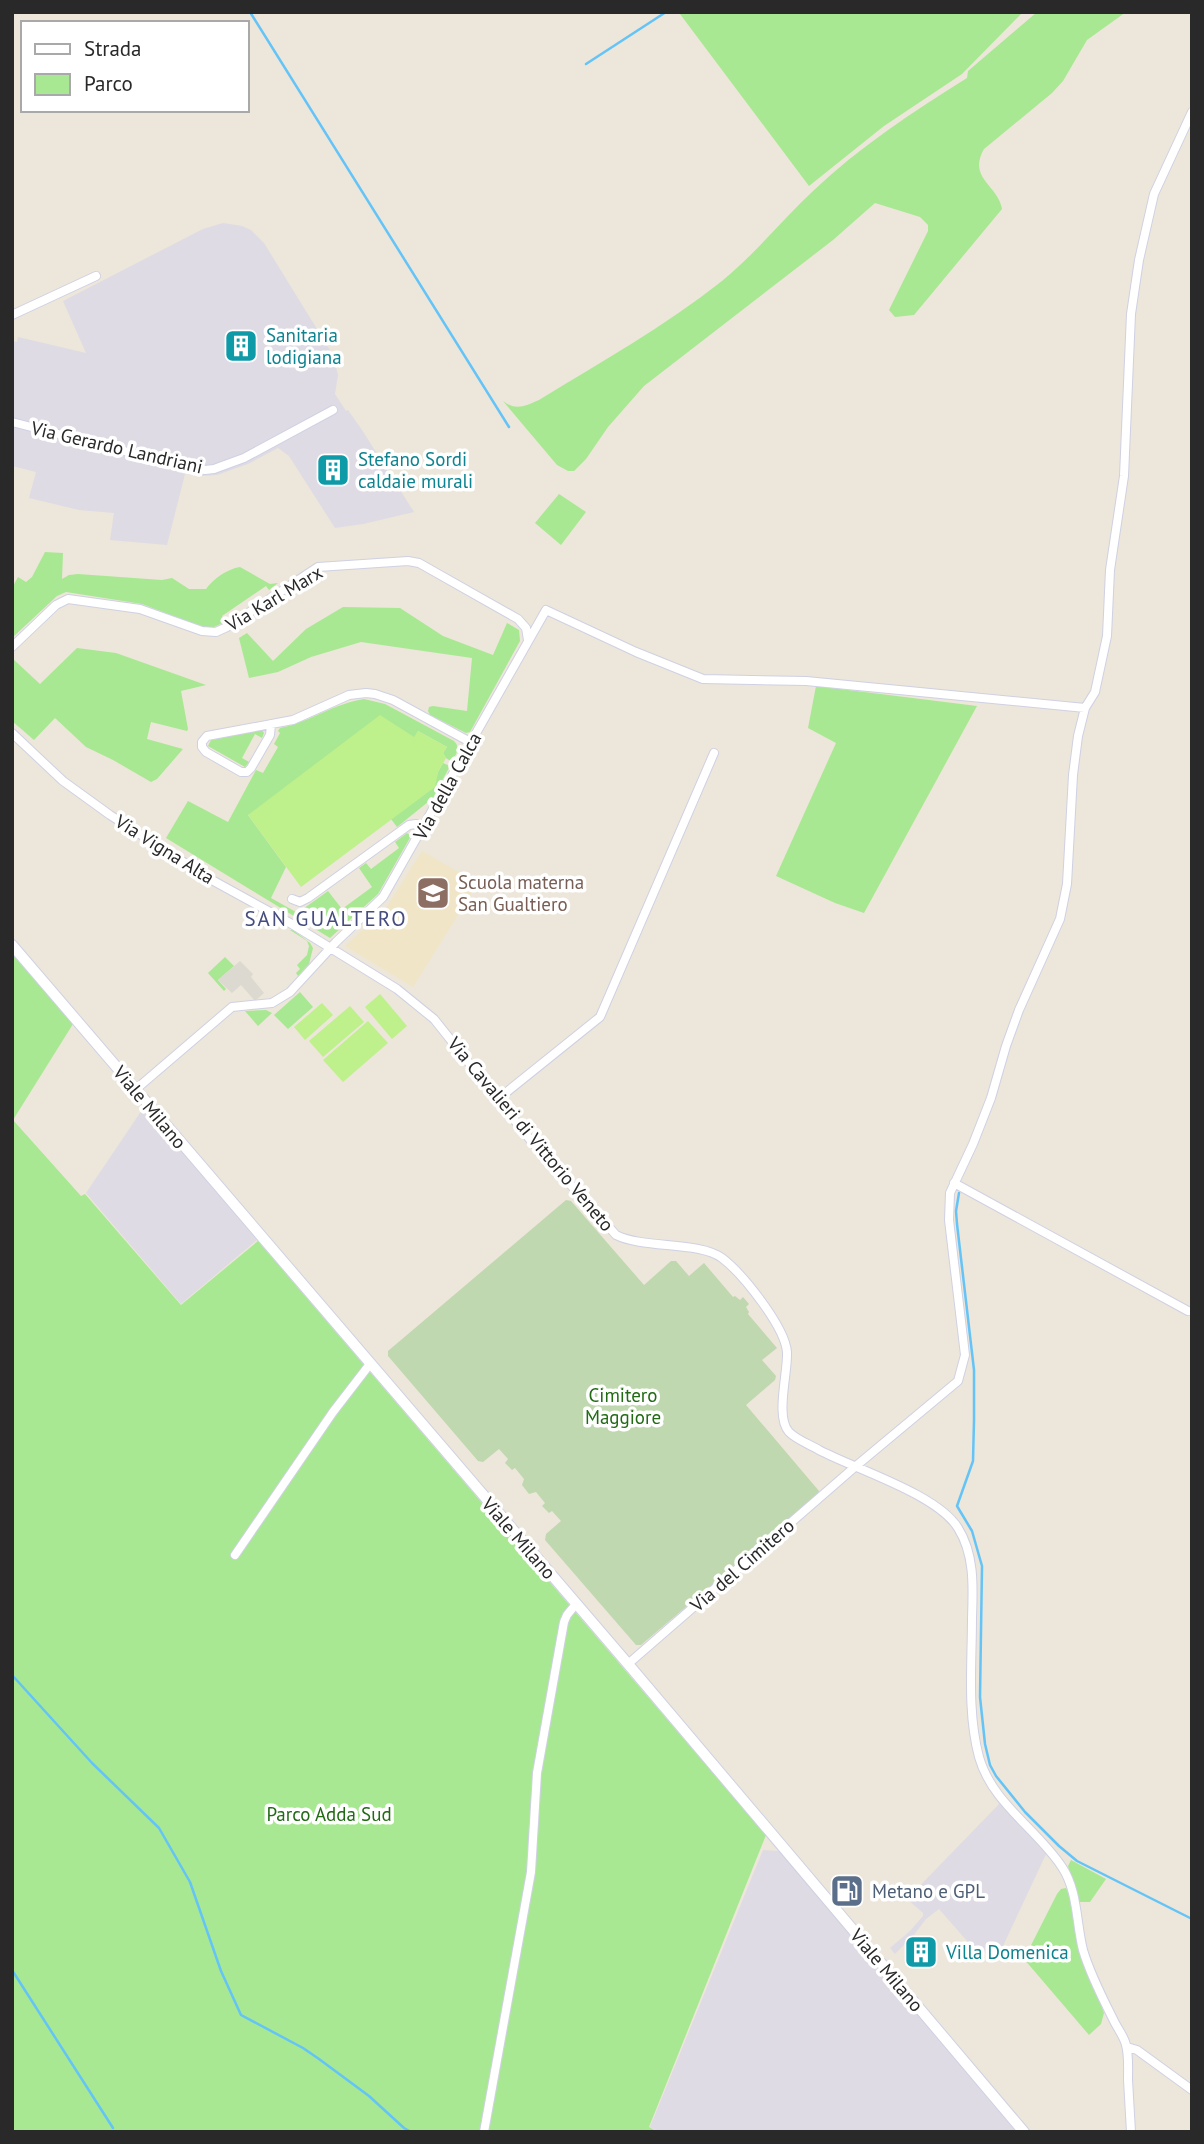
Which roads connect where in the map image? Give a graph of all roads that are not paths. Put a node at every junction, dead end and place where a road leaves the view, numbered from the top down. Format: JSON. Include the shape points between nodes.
{"nodes":[{"id":1,"x":1192,"y":112,"type":"edge"},
{"id":2,"x":96,"y":276,"type":"dead end"},
{"id":3,"x":12,"y":315,"type":"edge"},
{"id":4,"x":333,"y":410,"type":"dead end"},
{"id":5,"x":12,"y":422,"type":"edge"},
{"id":6,"x":528,"y":643,"type":"junction"},
{"id":7,"x":12,"y":648,"type":"edge"},
{"id":8,"x":1085,"y":708,"type":"junction"},
{"id":9,"x":271,"y":724,"type":"junction"},
{"id":10,"x":12,"y":733,"type":"edge"},
{"id":11,"x":472,"y":743,"type":"junction"},
{"id":12,"x":714,"y":753,"type":"dead end"},
{"id":13,"x":424,"y":827,"type":"junction"},
{"id":14,"x":292,"y":899,"type":"dead end"},
{"id":15,"x":311,"y":936,"type":"junction"},
{"id":16,"x":12,"y":946,"type":"edge"},
{"id":17,"x":330,"y":948,"type":"junction"},
{"id":18,"x":313,"y":968,"type":"junction"},
{"id":19,"x":135,"y":1090,"type":"junction"},
{"id":20,"x":498,"y":1099,"type":"junction"},
{"id":21,"x":954,"y":1183,"type":"junction"},
{"id":22,"x":1188,"y":1311,"type":"dead end"},
{"id":23,"x":370,"y":1364,"type":"junction"},
{"id":24,"x":856,"y":1466,"type":"junction"},
{"id":25,"x":235,"y":1555,"type":"dead end"},
{"id":26,"x":576,"y":1604,"type":"junction"},
{"id":27,"x":628,"y":1664,"type":"junction"},
{"id":28,"x":1127,"y":2047,"type":"junction"},
{"id":29,"x":1192,"y":2090,"type":"edge"},
{"id":30,"x":484,"y":2132,"type":"edge"},
{"id":31,"x":1024,"y":2132,"type":"edge"},
{"id":32,"x":1131,"y":2132,"type":"edge"}],
"edges":[{"from":1,"to":8,"type":"street","name":"Via del Cimitero","via":[[1154,194],[1139,260],[1107,636],[1095,692]]},
{"from":2,"to":3,"type":"street"},
{"from":4,"to":5,"type":"street","name":"Via Gerardo Landriani","via":[[244,458],[205,470]]},
{"from":6,"to":7,"type":"street","name":"Via Karl Marx","via":[[526,628],[518,618],[408,561],[318,567],[216,632],[127,606],[68,599]]},
{"from":6,"to":8,"type":"street","name":"Via della Calca","via":[[546,611],[704,679],[806,681]]},
{"from":6,"to":11,"type":"street","name":"Via della Calca"},
{"from":8,"to":21,"type":"street","name":"Via del Cimitero","via":[[1073,775],[1067,884],[1060,919],[1019,1010],[973,1144]]},
{"from":9,"to":9,"type":"street","via":[[207,736],[202,747],[247,772],[270,735]]},
{"from":9,"to":11,"type":"street","via":[[366,692],[393,701]]},
{"from":10,"to":15,"type":"street","name":"Via Vigna Alta","via":[[81,794],[167,852]]},
{"from":11,"to":13,"type":"street","name":"Via della Calca"},
{"from":12,"to":20,"type":"street","via":[[600,1017]]},
{"from":13,"to":14,"type":"street","via":[[409,825],[308,898]]},
{"from":13,"to":17,"type":"street","name":"Via della Calca","via":[[383,897]]},
{"from":15,"to":17,"type":"street","name":"Via Vigna Alta"},
{"from":15,"to":18,"type":"street","via":[[318,953]]},
{"from":16,"to":19,"type":"street","name":"Viale Milano"},
{"from":17,"to":18,"type":"street","name":"Via della Calca"},
{"from":17,"to":20,"type":"street","name":"Via Cavalieri di Vittorio Veneto","via":[[415,1002]]},
{"from":18,"to":19,"type":"street","name":"Via della Calca","via":[[278,1001],[229,1009]]},
{"from":19,"to":23,"type":"street","name":"Viale Milano"},
{"from":20,"to":24,"type":"street","name":"Via Cavalieri di Vittorio Veneto","via":[[616,1235],[720,1256],[775,1321],[785,1341],[782,1411],[786,1429]]},
{"from":21,"to":22,"type":"street"},
{"from":21,"to":24,"type":"street","name":"Via del Cimitero","via":[[949,1220],[965,1355],[958,1381]]},
{"from":23,"to":25,"type":"street"},
{"from":23,"to":26,"type":"street","name":"Viale Milano"},
{"from":24,"to":27,"type":"street","name":"Via del Cimitero"},
{"from":24,"to":28,"type":"street","name":"Via Cavalieri di Vittorio Veneto","via":[[934,1504],[960,1530],[972,1568],[972,1717],[977,1748],[1000,1796],[1068,1875],[1086,1960]]},
{"from":26,"to":27,"type":"street","name":"Viale Milano"},
{"from":26,"to":30,"type":"street","via":[[564,1622],[537,1773],[531,1871]]},
{"from":27,"to":31,"type":"street","name":"Viale Milano"},
{"from":28,"to":29,"type":"street"},
{"from":28,"to":32,"type":"street","name":"Via Cavalieri di Vittorio Veneto"}]}
